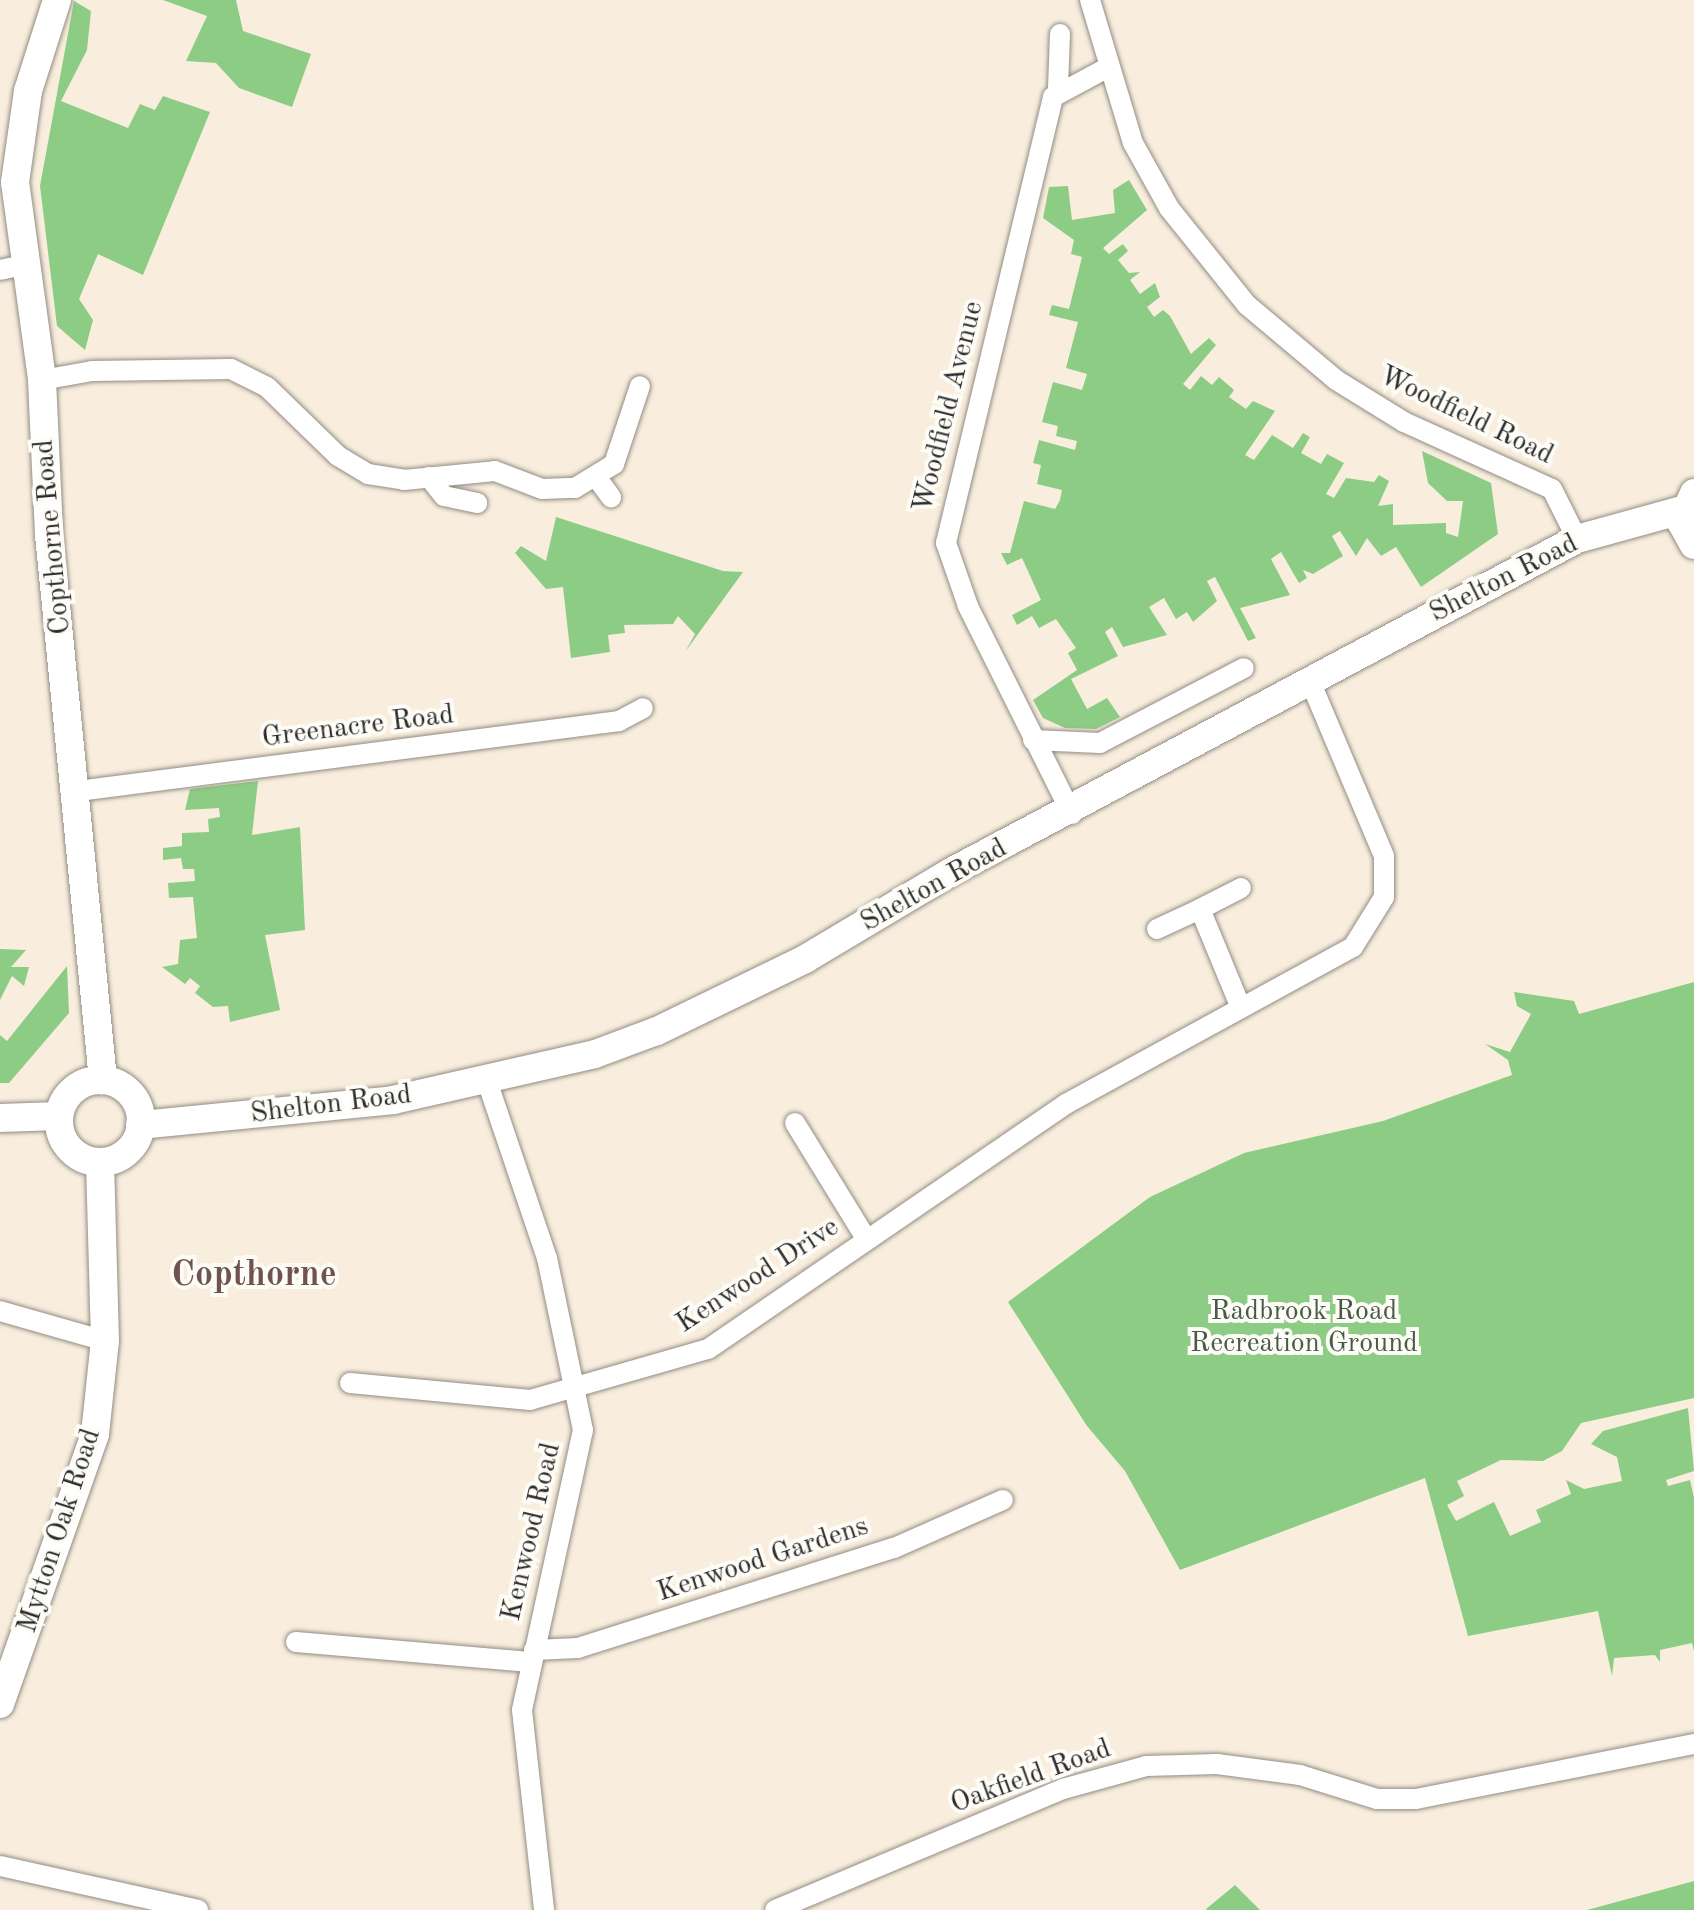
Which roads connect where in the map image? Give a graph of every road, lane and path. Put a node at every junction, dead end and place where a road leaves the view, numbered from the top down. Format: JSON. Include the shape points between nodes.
{"nodes":[{"id":1,"x":57,"y":0,"type":"edge"},
{"id":2,"x":1090,"y":0,"type":"edge"},
{"id":3,"x":1060,"y":34,"type":"dead end"},
{"id":4,"x":1105,"y":69,"type":"junction"},
{"id":5,"x":1058,"y":88,"type":"junction"},
{"id":6,"x":12,"y":267,"type":"edge"},
{"id":7,"x":42,"y":380,"type":"junction"},
{"id":8,"x":640,"y":386,"type":"dead end"},
{"id":9,"x":429,"y":477,"type":"junction"},
{"id":10,"x":597,"y":478,"type":"junction"},
{"id":11,"x":611,"y":497,"type":"dead end"},
{"id":12,"x":1688,"y":501,"type":"edge"},
{"id":13,"x":477,"y":503,"type":"dead end"},
{"id":14,"x":1577,"y":539,"type":"junction"},
{"id":15,"x":1694,"y":545,"type":"edge"},
{"id":16,"x":1244,"y":668,"type":"dead end"},
{"id":17,"x":1311,"y":683,"type":"junction"},
{"id":18,"x":643,"y":708,"type":"dead end"},
{"id":19,"x":1033,"y":740,"type":"junction"},
{"id":20,"x":78,"y":791,"type":"junction"},
{"id":21,"x":1072,"y":814,"type":"junction"},
{"id":22,"x":1241,"y":888,"type":"dead end"},
{"id":23,"x":1200,"y":909,"type":"junction"},
{"id":24,"x":1157,"y":929,"type":"dead end"},
{"id":25,"x":1241,"y":1008,"type":"junction"},
{"id":26,"x":103,"y":1080,"type":"junction"},
{"id":27,"x":487,"y":1081,"type":"junction"},
{"id":28,"x":59,"y":1116,"type":"junction"},
{"id":29,"x":0,"y":1118,"type":"edge"},
{"id":30,"x":795,"y":1123,"type":"dead end"},
{"id":31,"x":140,"y":1125,"type":"junction"},
{"id":32,"x":100,"y":1162,"type":"junction"},
{"id":33,"x":867,"y":1240,"type":"junction"},
{"id":34,"x":0,"y":1311,"type":"edge"},
{"id":35,"x":105,"y":1341,"type":"junction"},
{"id":36,"x":350,"y":1383,"type":"dead end"},
{"id":37,"x":579,"y":1391,"type":"junction"},
{"id":38,"x":1003,"y":1500,"type":"dead end"},
{"id":39,"x":296,"y":1642,"type":"dead end"},
{"id":40,"x":532,"y":1656,"type":"junction"},
{"id":41,"x":5,"y":1676,"type":"edge"},
{"id":42,"x":0,"y":1704,"type":"edge"},
{"id":43,"x":1694,"y":1744,"type":"edge"},
{"id":44,"x":0,"y":1866,"type":"edge"},
{"id":45,"x":198,"y":1910,"type":"edge"},
{"id":46,"x":544,"y":1910,"type":"edge"},
{"id":47,"x":775,"y":1910,"type":"edge"}],
"edges":[{"from":1,"to":6,"type":"main road","name":"Copthorne Road","via":[[15,153]]},
{"from":2,"to":4,"type":"street","name":"Woodfield Road"},
{"from":3,"to":5,"type":"street","name":"Woodfield Avenue"},
{"from":4,"to":5,"type":"street"},
{"from":4,"to":14,"type":"street","name":"Woodfield Road","via":[[1169,208],[1247,305],[1336,380],[1404,422],[1552,489]]},
{"from":5,"to":19,"type":"street","name":"Woodfield Avenue","via":[[946,543]]},
{"from":6,"to":7,"type":"main road","name":"Copthorne Road"},
{"from":7,"to":9,"type":"street","via":[[92,371],[231,369],[267,387],[338,456],[368,474]]},
{"from":7,"to":20,"type":"main road","name":"Copthorne Road","via":[[49,535]]},
{"from":8,"to":10,"type":"street","via":[[614,464]]},
{"from":9,"to":10,"type":"street","via":[[495,471],[542,489],[575,488]]},
{"from":9,"to":13,"type":"street","via":[[444,496]]},
{"from":10,"to":11,"type":"street"},
{"from":12,"to":14,"type":"main road","name":"Shelton Road"},
{"from":12,"to":15,"type":"main road","via":[[1683,531]]},
{"from":14,"to":17,"type":"main road","name":"Shelton Road"},
{"from":16,"to":19,"type":"street","via":[[1100,743]]},
{"from":17,"to":21,"type":"main road","name":"Shelton Road"},
{"from":17,"to":25,"type":"street","name":"Kenwood Drive","via":[[1384,856],[1384,897],[1353,947]]},
{"from":18,"to":20,"type":"street","name":"Greenacre Road","via":[[619,721]]},
{"from":19,"to":21,"type":"street","name":"Woodfield Avenue"},
{"from":20,"to":26,"type":"main road","name":"Copthorne Road"},
{"from":21,"to":27,"type":"main road","name":"Shelton Road","via":[[951,872],[700,1012],[595,1054]]},
{"from":22,"to":23,"type":"street"},
{"from":23,"to":24,"type":"street"},
{"from":23,"to":25,"type":"street"},
{"from":25,"to":33,"type":"street","name":"Kenwood Drive","via":[[1066,1104]]},
{"from":26,"to":28,"type":"main road","via":[[74,1089]]},
{"from":26,"to":31,"type":"main road","via":[[127,1090]]},
{"from":27,"to":31,"type":"main road","name":"Shelton Road","via":[[393,1100]]},
{"from":27,"to":37,"type":"street","name":"Kenwood Road","via":[[547,1258]]},
{"from":28,"to":29,"type":"main road"},
{"from":28,"to":32,"type":"main road","via":[[74,1153]]},
{"from":30,"to":33,"type":"street","name":"Kenwood Drive"},
{"from":31,"to":32,"type":"main road","via":[[131,1147]]},
{"from":32,"to":35,"type":"main road","name":"Mytton Oak Road"},
{"from":33,"to":37,"type":"street","name":"Kenwood Drive","via":[[708,1349]]},
{"from":34,"to":35,"type":"street"},
{"from":35,"to":41,"type":"main road","name":"Mytton Oak Road","via":[[87,1468]]},
{"from":36,"to":37,"type":"street","name":"Kenwood Drive","via":[[530,1400]]},
{"from":37,"to":40,"type":"street","name":"Kenwood Road","via":[[579,1474]]},
{"from":38,"to":40,"type":"street","name":"Kenwood Gardens","via":[[894,1548],[578,1648]]},
{"from":39,"to":40,"type":"street","name":"Kenwood Gardens"},
{"from":40,"to":46,"type":"street","name":"Kenwood Road","via":[[522,1710]]},
{"from":41,"to":42,"type":"main road","name":"Mytton Oak Road"},
{"from":43,"to":47,"type":"street","name":"Oakfield Road","via":[[1416,1799],[1377,1799],[1300,1775],[1217,1764],[1146,1766],[1063,1789]]},
{"from":44,"to":45,"type":"street"}]}
